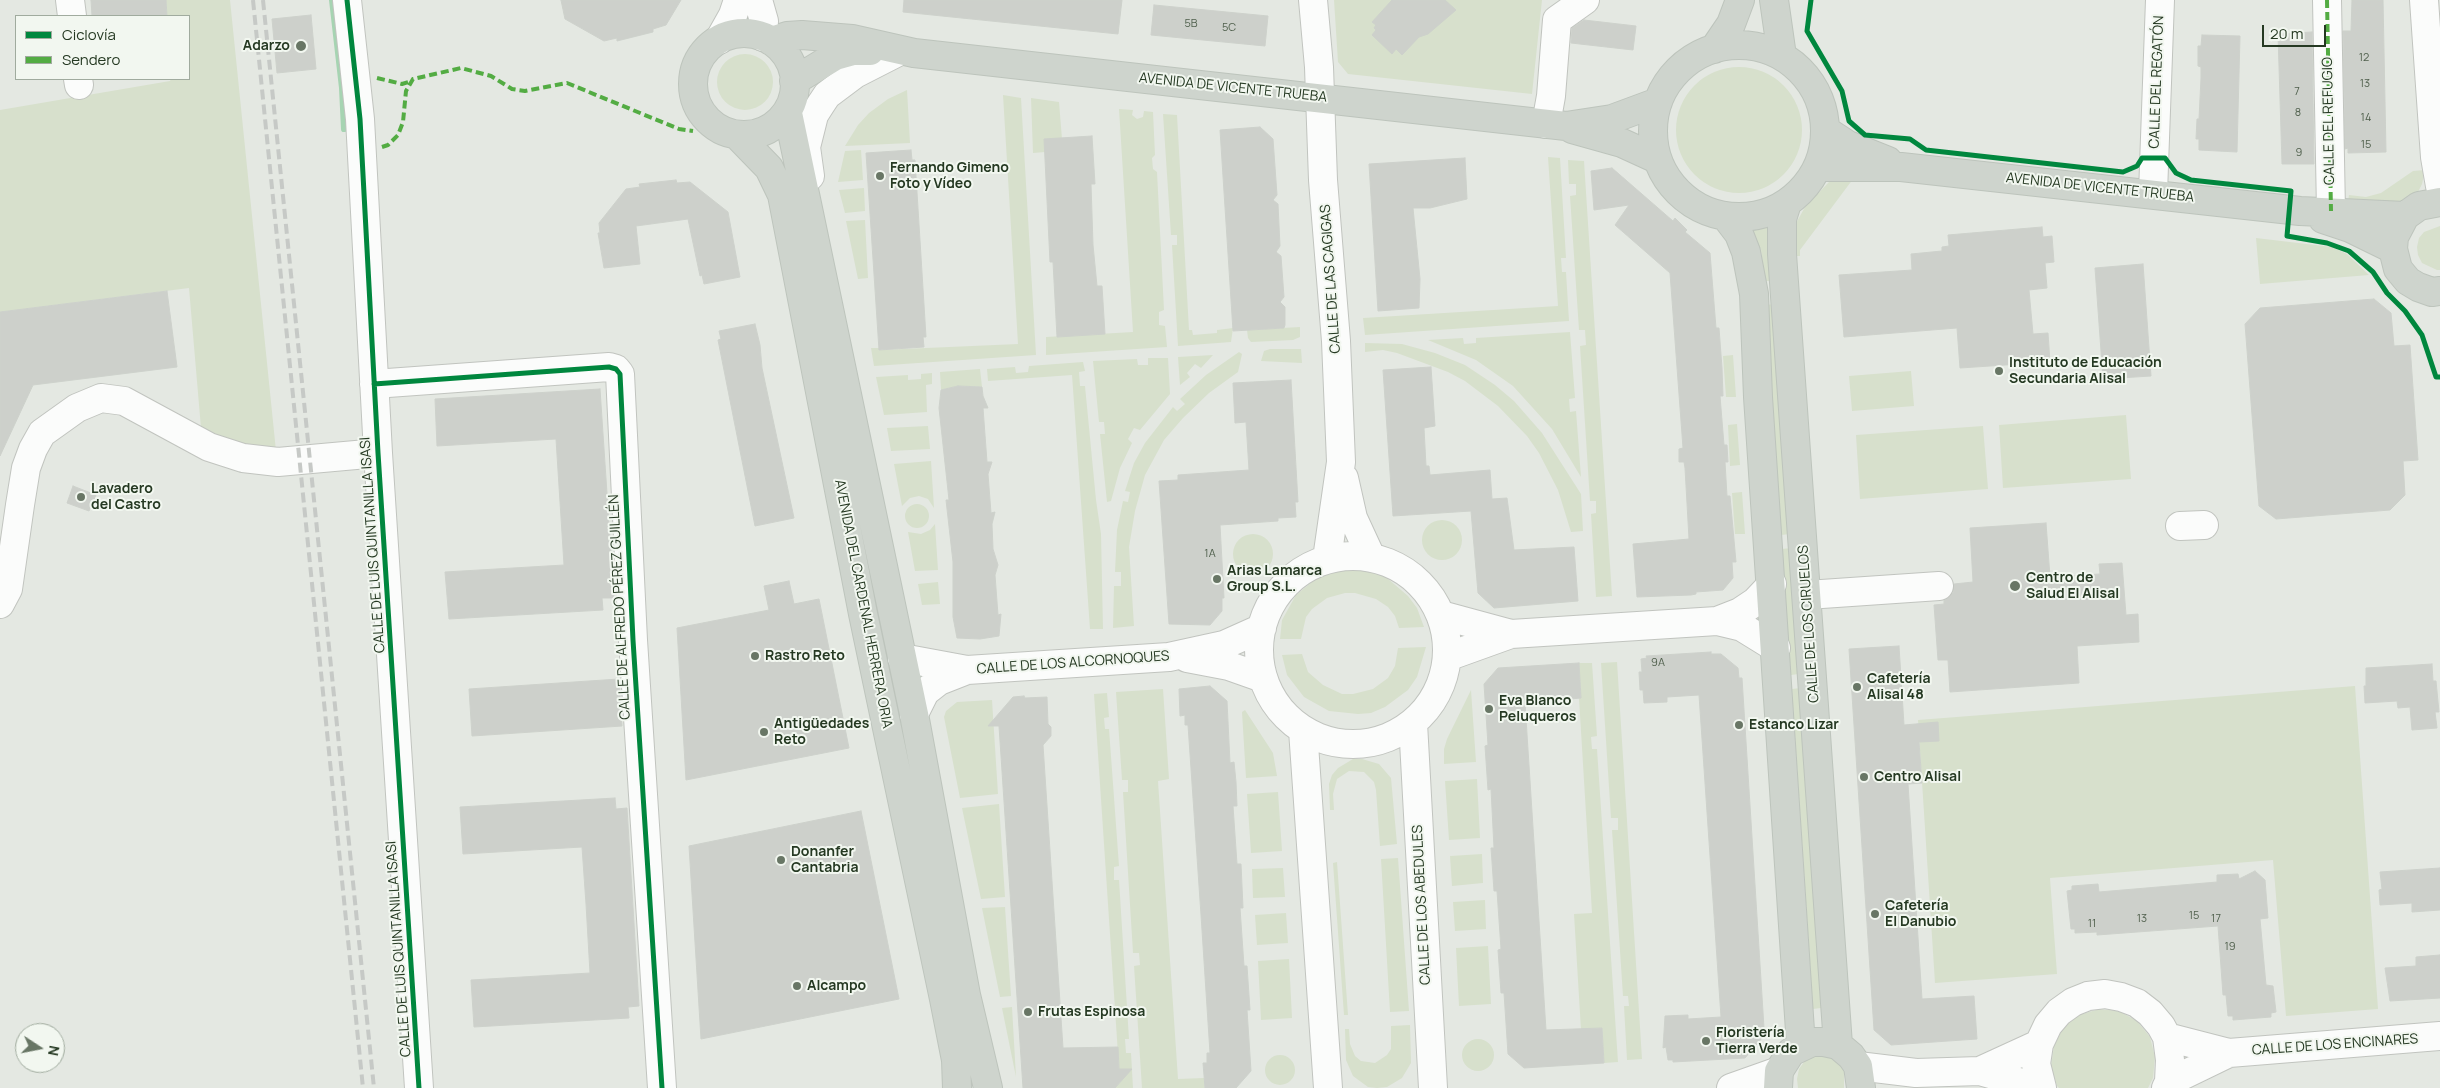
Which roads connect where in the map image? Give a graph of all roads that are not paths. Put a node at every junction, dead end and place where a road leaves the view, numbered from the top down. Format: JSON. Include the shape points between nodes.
{"nodes":[{"id":1,"x":70,"y":0,"type":"edge"},
{"id":2,"x":347,"y":0,"type":"edge"},
{"id":3,"x":738,"y":0,"type":"edge"},
{"id":4,"x":758,"y":0,"type":"edge"},
{"id":5,"x":1313,"y":0,"type":"edge"},
{"id":6,"x":1585,"y":0,"type":"edge"},
{"id":7,"x":1740,"y":0,"type":"edge"},
{"id":8,"x":1774,"y":0,"type":"edge"},
{"id":9,"x":2160,"y":0,"type":"edge"},
{"id":10,"x":2327,"y":0,"type":"edge"},
{"id":11,"x":2424,"y":0,"type":"edge"},
{"id":12,"x":72,"y":15,"type":"edge"},
{"id":13,"x":767,"y":39,"type":"junction"},
{"id":14,"x":719,"y":40,"type":"junction"},
{"id":15,"x":1714,"y":49,"type":"junction"},
{"id":16,"x":900,"y":51,"type":"junction"},
{"id":17,"x":1782,"y":56,"type":"junction"},
{"id":18,"x":794,"y":81,"type":"junction"},
{"id":19,"x":1320,"y":97,"type":"junction"},
{"id":20,"x":1658,"y":102,"type":"junction"},
{"id":21,"x":788,"y":113,"type":"junction"},
{"id":22,"x":1556,"y":125,"type":"junction"},
{"id":23,"x":1826,"y":130,"type":"junction"},
{"id":24,"x":737,"y":135,"type":"junction"},
{"id":25,"x":1658,"y":159,"type":"junction"},
{"id":26,"x":1818,"y":167,"type":"junction"},
{"id":27,"x":1901,"y":167,"type":"junction"},
{"id":28,"x":2440,"y":186,"type":"edge"},
{"id":29,"x":2153,"y":193,"type":"junction"},
{"id":30,"x":2440,"y":202,"type":"edge"},
{"id":31,"x":1787,"y":203,"type":"junction"},
{"id":32,"x":2300,"y":211,"type":"junction"},
{"id":33,"x":2331,"y":211,"type":"junction"},
{"id":34,"x":2405,"y":216,"type":"junction"},
{"id":35,"x":1726,"y":217,"type":"junction"},
{"id":36,"x":815,"y":238,"type":"junction"},
{"id":37,"x":2393,"y":249,"type":"junction"},
{"id":38,"x":2440,"y":291,"type":"edge"},
{"id":39,"x":374,"y":384,"type":"junction"},
{"id":40,"x":378,"y":453,"type":"junction"},
{"id":41,"x":1340,"y":462,"type":"junction"},
{"id":42,"x":1370,"y":557,"type":"junction"},
{"id":43,"x":1328,"y":559,"type":"junction"},
{"id":44,"x":1772,"y":584,"type":"junction"},
{"id":45,"x":1939,"y":586,"type":"dead end"},
{"id":46,"x":1807,"y":595,"type":"junction"},
{"id":47,"x":0,"y":604,"type":"edge"},
{"id":48,"x":1440,"y":615,"type":"junction"},
{"id":49,"x":1717,"y":621,"type":"junction"},
{"id":50,"x":1262,"y":628,"type":"junction"},
{"id":51,"x":1511,"y":634,"type":"junction"},
{"id":52,"x":1776,"y":648,"type":"junction"},
{"id":53,"x":1179,"y":656,"type":"junction"},
{"id":54,"x":1447,"y":657,"type":"junction"},
{"id":55,"x":902,"y":658,"type":"junction"},
{"id":56,"x":968,"y":670,"type":"junction"},
{"id":57,"x":1263,"y":678,"type":"junction"},
{"id":58,"x":914,"y":714,"type":"junction"},
{"id":59,"x":1413,"y":723,"type":"junction"},
{"id":60,"x":1303,"y":730,"type":"junction"},
{"id":61,"x":2440,"y":1036,"type":"edge"},
{"id":62,"x":2167,"y":1037,"type":"junction"},
{"id":63,"x":2039,"y":1044,"type":"junction"},
{"id":64,"x":1838,"y":1045,"type":"junction"},
{"id":65,"x":1801,"y":1046,"type":"junction"},
{"id":66,"x":2229,"y":1053,"type":"junction"},
{"id":67,"x":1980,"y":1071,"type":"junction"},
{"id":68,"x":1779,"y":1080,"type":"edge"},
{"id":69,"x":1862,"y":1081,"type":"edge"},
{"id":70,"x":2168,"y":1085,"type":"edge"},
{"id":71,"x":419,"y":1088,"type":"edge"},
{"id":72,"x":662,"y":1088,"type":"edge"},
{"id":73,"x":957,"y":1088,"type":"edge"},
{"id":74,"x":988,"y":1088,"type":"edge"},
{"id":75,"x":1328,"y":1088,"type":"edge"},
{"id":76,"x":1433,"y":1088,"type":"edge"},
{"id":77,"x":1731,"y":1088,"type":"edge"},
{"id":78,"x":2040,"y":1088,"type":"edge"}],
"edges":[{"from":1,"to":12,"type":"street"},
{"from":2,"to":39,"type":"street","name":"CALLE DE LUIS QUINTANILLA ISASI","via":[[360,119]]},
{"from":3,"to":14,"type":"street"},
{"from":4,"to":13,"type":"street"},
{"from":5,"to":19,"type":"street","name":"CALLE DE LAS CAGIGAS"},
{"from":6,"to":22,"type":"street","via":[[1557,20]]},
{"from":7,"to":15,"type":"main road","via":[[1731,24]]},
{"from":8,"to":17,"type":"main road"},
{"from":9,"to":29,"type":"street","name":"CALLE DEL REGATÓN"},
{"from":10,"to":33,"type":"street","name":"CALLE DEL REFUGIO"},
{"from":11,"to":28,"type":"street"},
{"from":13,"to":14,"type":"main road","via":[[738,34]]},
{"from":13,"to":16,"type":"main road","name":"AVENIDA DE VICENTE TRUEBA","via":[[787,36],[852,39]]},
{"from":13,"to":18,"type":"main road","via":[[790,63]]},
{"from":14,"to":24,"type":"main road","via":[[710,46],[697,64],[693,89],[706,118],[718,128]]},
{"from":15,"to":17,"type":"main road","via":[[1749,45]]},
{"from":15,"to":20,"type":"main road","via":[[1679,69]]},
{"from":16,"to":18,"type":"main road","name":"AVENIDA DE VICENTE TRUEBA","via":[[852,51],[834,56]]},
{"from":16,"to":19,"type":"main road","name":"AVENIDA DE VICENTE TRUEBA"},
{"from":16,"to":36,"type":"street","name":"AVENIDA DEL CARDENAL HERRERA ORIA","via":[[855,74],[827,95],[814,115],[806,147]]},
{"from":17,"to":23,"type":"main road","via":[[1805,74],[1814,87]]},
{"from":18,"to":21,"type":"main road"},
{"from":19,"to":22,"type":"main road","name":"AVENIDA DE VICENTE TRUEBA"},
{"from":19,"to":41,"type":"street","name":"CALLE DE LAS CAGIGAS","via":[[1336,341]]},
{"from":20,"to":22,"type":"main road","name":"AVENIDA DE VICENTE TRUEBA","via":[[1612,119]]},
{"from":20,"to":25,"type":"main road","via":[[1653,130]]},
{"from":21,"to":24,"type":"main road","via":[[765,131]]},
{"from":21,"to":36,"type":"main road","name":"AVENIDA DEL CARDENAL HERRERA ORIA"},
{"from":22,"to":25,"type":"main road","name":"AVENIDA DE VICENTE TRUEBA","via":[[1622,143]]},
{"from":23,"to":26,"type":"main road"},
{"from":23,"to":27,"type":"main road","name":"AVENIDA DE VICENTE TRUEBA","via":[[1848,145]]},
{"from":24,"to":73,"type":"main road","name":"AVENIDA DEL CARDENAL HERRERA ORIA","via":[[769,168],[782,195],[863,614],[956,1060]]},
{"from":25,"to":35,"type":"main road","via":[[1664,173],[1684,197],[1711,213]]},
{"from":26,"to":27,"type":"main road","name":"AVENIDA DE VICENTE TRUEBA"},
{"from":26,"to":31,"type":"main road","via":[[1805,187]]},
{"from":27,"to":29,"type":"main road","name":"AVENIDA DE VICENTE TRUEBA"},
{"from":29,"to":32,"type":"main road","name":"AVENIDA DE VICENTE TRUEBA"},
{"from":30,"to":34,"type":"main road","via":[[2419,206]]},
{"from":31,"to":35,"type":"main road","via":[[1758,216]]},
{"from":31,"to":46,"type":"main road","name":"CALLE DE LOS CIRUELOS","via":[[1782,219],[1782,254]]},
{"from":32,"to":33,"type":"main road","name":"AVENIDA DE VICENTE TRUEBA"},
{"from":32,"to":37,"type":"main road","name":"AVENIDA DE VICENTE TRUEBA","via":[[2350,228]]},
{"from":33,"to":34,"type":"main road","name":"AVENIDA DE VICENTE TRUEBA"},
{"from":34,"to":37,"type":"main road","via":[[2399,224]]},
{"from":35,"to":44,"type":"main road","via":[[1739,234],[1751,270]]},
{"from":36,"to":55,"type":"main road","name":"AVENIDA DEL CARDENAL HERRERA ORIA"},
{"from":37,"to":38,"type":"main road","via":[[2398,269],[2408,281],[2432,292]]},
{"from":39,"to":40,"type":"street","name":"CALLE DE LUIS QUINTANILLA ISASI"},
{"from":39,"to":72,"type":"street","name":"CALLE DE ALFREDO PÉREZ GUILLÉN","via":[[609,367],[620,374],[633,640]]},
{"from":40,"to":47,"type":"street","via":[[278,462],[243,458],[209,446],[124,401],[101,398],[77,408],[42,433],[32,449],[20,504],[8,589]]},
{"from":40,"to":71,"type":"street","name":"CALLE DE LUIS QUINTANILLA ISASI"},
{"from":41,"to":42,"type":"street","name":"CALLE DE LAS CAGIGAS","via":[[1354,518]]},
{"from":41,"to":43,"type":"street","name":"CALLE DE LAS CAGIGAS"},
{"from":42,"to":43,"type":"street","via":[[1347,555]]},
{"from":42,"to":48,"type":"street","via":[[1393,564],[1413,577],[1429,594]]},
{"from":43,"to":50,"type":"street","via":[[1309,566],[1292,578],[1272,604]]},
{"from":44,"to":49,"type":"street","via":[[1755,602]]},
{"from":44,"to":52,"type":"main road"},
{"from":45,"to":46,"type":"street"},
{"from":46,"to":64,"type":"main road","name":"CALLE DE LOS CIRUELOS"},
{"from":48,"to":51,"type":"street"},
{"from":48,"to":54,"type":"street","via":[[1447,637]]},
{"from":49,"to":51,"type":"street"},
{"from":49,"to":52,"type":"street","via":[[1742,627]]},
{"from":50,"to":53,"type":"street","name":"CALLE DE LOS ALCORNOQUES","via":[[1224,645]]},
{"from":50,"to":57,"type":"street","via":[[1259,648]]},
{"from":51,"to":54,"type":"street"},
{"from":52,"to":65,"type":"main road"},
{"from":53,"to":56,"type":"street","name":"CALLE DE LOS ALCORNOQUES"},
{"from":53,"to":57,"type":"street","name":"CALLE DE LOS ALCORNOQUES","via":[[1228,666]]},
{"from":54,"to":59,"type":"street","via":[[1444,676],[1436,693]]},
{"from":55,"to":56,"type":"street","name":"CALLE DE LOS ALCORNOQUES"},
{"from":55,"to":58,"type":"main road","name":"AVENIDA DEL CARDENAL HERRERA ORIA"},
{"from":56,"to":58,"type":"street","name":"CALLE DE LOS ALCORNOQUES","via":[[939,681],[925,692]]},
{"from":57,"to":60,"type":"street","via":[[1279,708]]},
{"from":58,"to":74,"type":"main road","name":"AVENIDA DEL CARDENAL HERRERA ORIA","via":[[966,995]]},
{"from":59,"to":60,"type":"street","via":[[1378,741],[1359,744],[1340,743]]},
{"from":59,"to":76,"type":"street","name":"CALLE DE LOS ABEDULES"},
{"from":60,"to":75,"type":"street"},
{"from":61,"to":66,"type":"street","name":"CALLE DE LOS ENCINARES"},
{"from":62,"to":63,"type":"street","via":[[2150,1013],[2137,1003],[2105,994],[2072,1002],[2048,1025]]},
{"from":62,"to":66,"type":"street","name":"CALLE DE LOS ENCINARES"},
{"from":62,"to":70,"type":"street","via":[[2170,1060]]},
{"from":63,"to":67,"type":"street"},
{"from":63,"to":78,"type":"street","via":[[2036,1064]]},
{"from":64,"to":65,"type":"main road","via":[[1812,1042]]},
{"from":64,"to":69,"type":"main road","via":[[1851,1056]]},
{"from":65,"to":68,"type":"main road","via":[[1791,1052]]},
{"from":66,"to":70,"type":"street","name":"CALLE DE LOS ENCINARES"},
{"from":67,"to":69,"type":"street","via":[[1916,1073]]},
{"from":67,"to":78,"type":"street"},
{"from":68,"to":77,"type":"street"}]}
